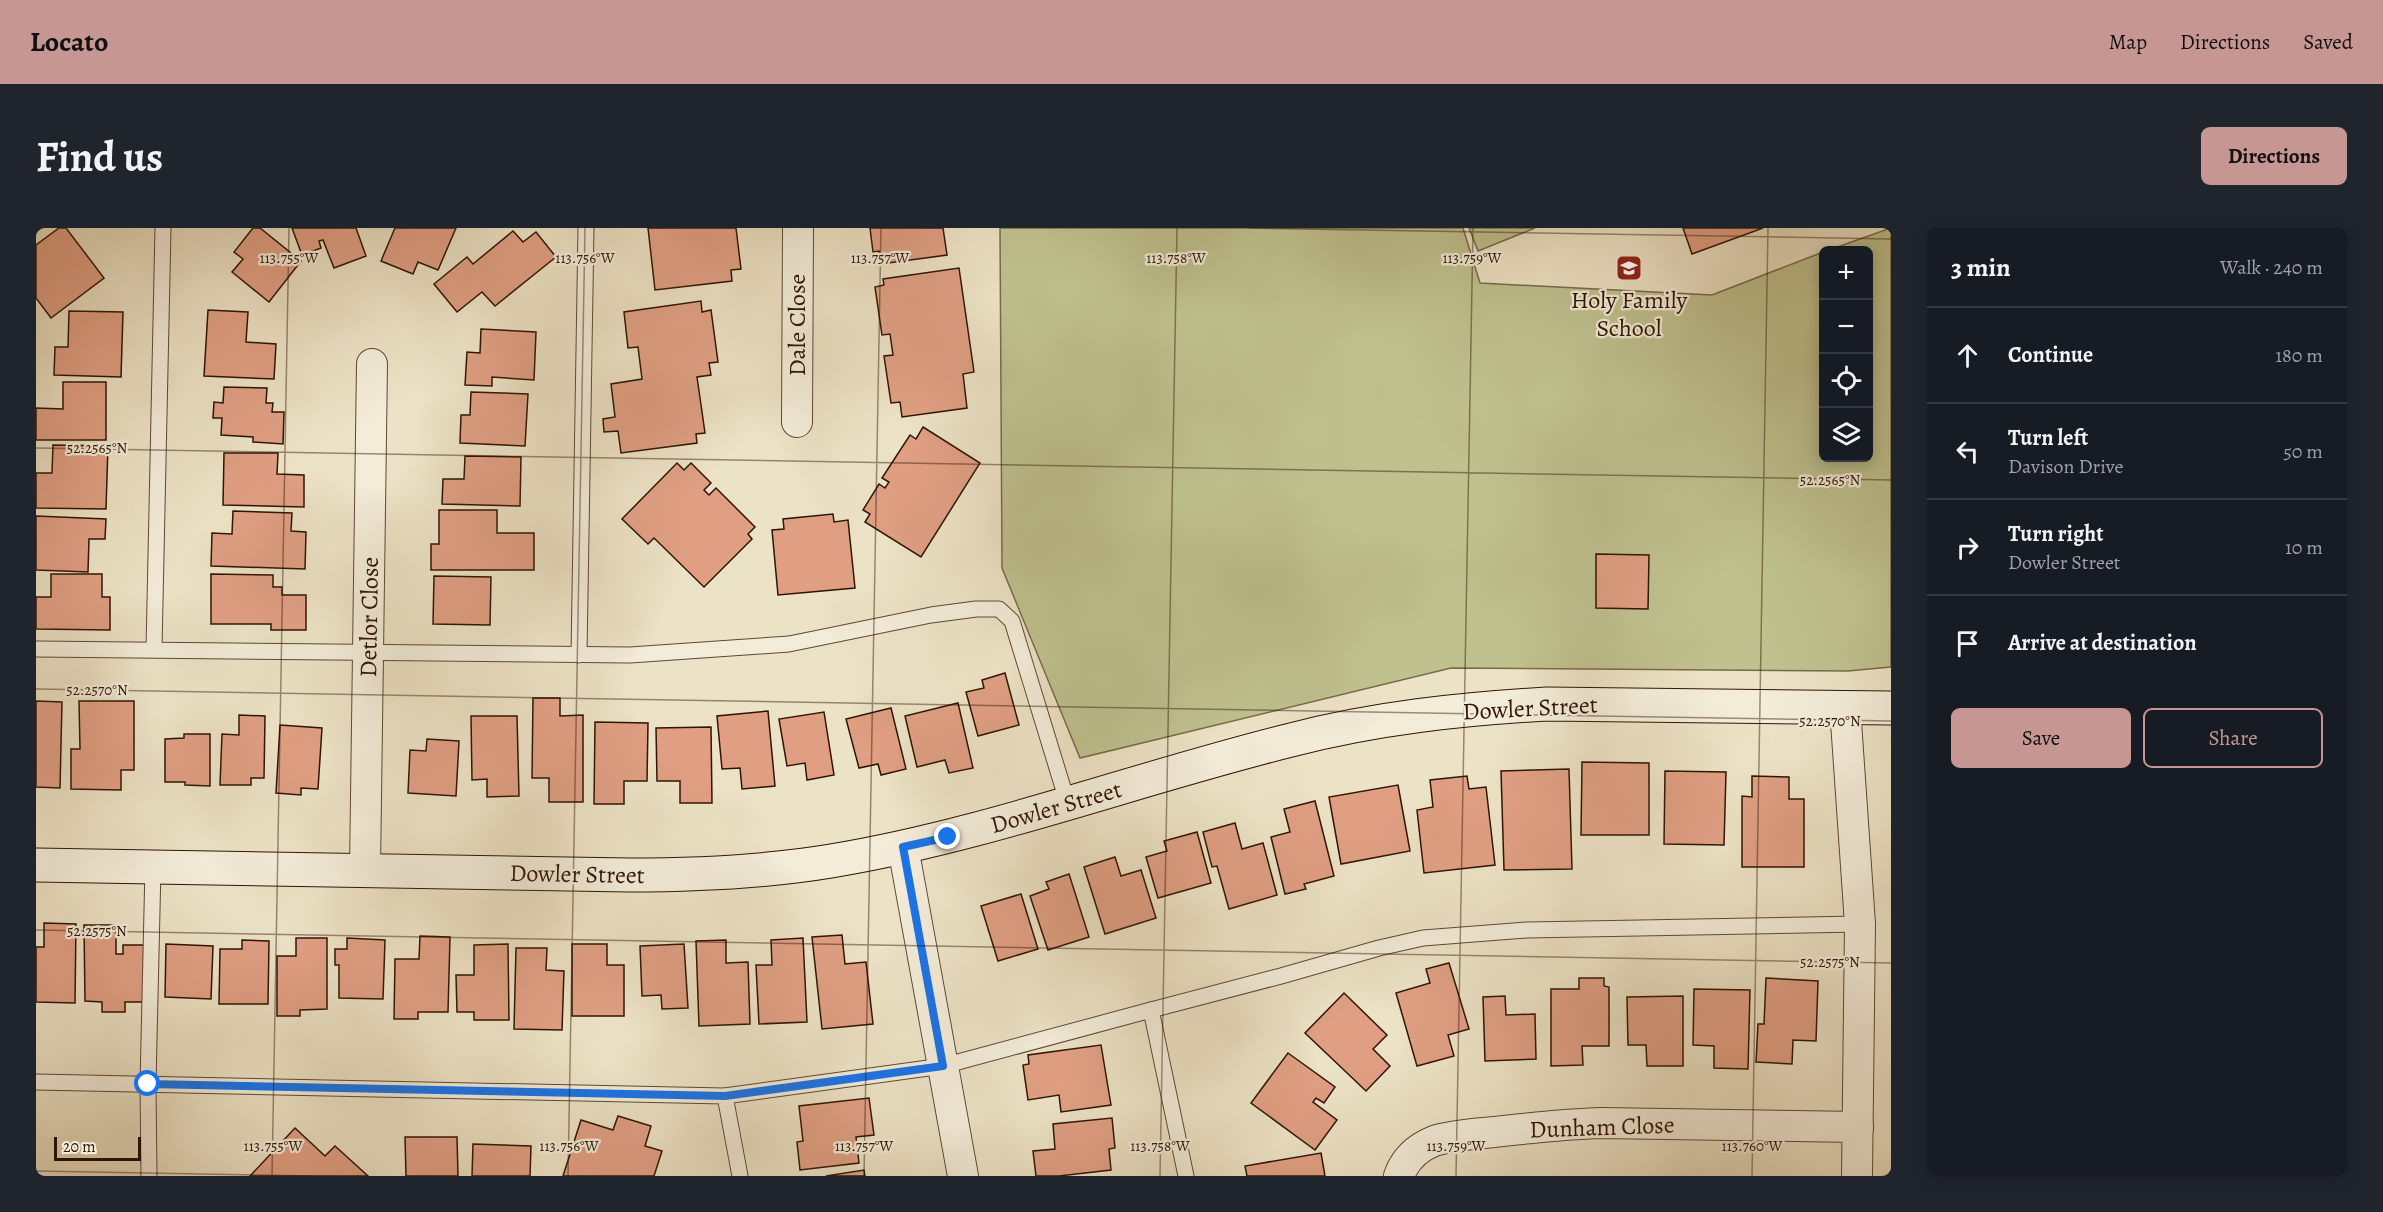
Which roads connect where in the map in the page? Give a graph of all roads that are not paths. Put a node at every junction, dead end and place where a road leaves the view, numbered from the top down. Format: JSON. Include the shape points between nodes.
{"nodes":[{"id":1,"x":163,"y":228,"type":"edge"},
{"id":2,"x":586,"y":228,"type":"edge"},
{"id":3,"x":798,"y":228,"type":"edge"},
{"id":4,"x":372,"y":364,"type":"dead end"},
{"id":5,"x":797,"y":422,"type":"dead end"},
{"id":6,"x":36,"y":649,"type":"edge"},
{"id":7,"x":154,"y":649,"type":"junction"},
{"id":8,"x":368,"y":653,"type":"junction"},
{"id":9,"x":579,"y":655,"type":"junction"},
{"id":10,"x":1845,"y":707,"type":"junction"},
{"id":11,"x":1891,"y":708,"type":"edge"},
{"id":12,"x":1068,"y":804,"type":"junction"},
{"id":13,"x":903,"y":847,"type":"junction"},
{"id":14,"x":36,"y":865,"type":"edge"},
{"id":15,"x":153,"y":867,"type":"junction"},
{"id":16,"x":365,"y":870,"type":"junction"},
{"id":17,"x":1860,"y":924,"type":"junction"},
{"id":18,"x":1151,"y":1010,"type":"junction"},
{"id":19,"x":943,"y":1066,"type":"junction"},
{"id":20,"x":36,"y":1083,"type":"edge"},
{"id":21,"x":148,"y":1084,"type":"junction"},
{"id":22,"x":725,"y":1096,"type":"junction"},
{"id":23,"x":1858,"y":1127,"type":"junction"},
{"id":24,"x":149,"y":1176,"type":"edge"},
{"id":25,"x":740,"y":1176,"type":"edge"},
{"id":26,"x":963,"y":1176,"type":"edge"},
{"id":27,"x":1186,"y":1176,"type":"edge"},
{"id":28,"x":1398,"y":1176,"type":"edge"},
{"id":29,"x":1857,"y":1176,"type":"edge"}],
"edges":[{"from":1,"to":7,"type":"lane"},
{"from":2,"to":9,"type":"lane"},
{"from":3,"to":5,"type":"street","name":"Dale Close"},
{"from":4,"to":8,"type":"street","name":"Detlor Close"},
{"from":6,"to":7,"type":"lane"},
{"from":7,"to":8,"type":"lane"},
{"from":8,"to":9,"type":"lane"},
{"from":8,"to":16,"type":"street","name":"Detlor Close"},
{"from":9,"to":12,"type":"lane","via":[[789,644],[930,615],[999,609],[1012,621]]},
{"from":10,"to":11,"type":"street","name":"Dowler Street"},
{"from":10,"to":12,"type":"street","name":"Dowler Street","via":[[1547,704],[1413,716],[1293,739]]},
{"from":10,"to":17,"type":"street"},
{"from":12,"to":13,"type":"street","name":"Dowler Street"},
{"from":13,"to":16,"type":"street","name":"Dowler Street","via":[[807,864],[677,875]]},
{"from":13,"to":19,"type":"street"},
{"from":14,"to":15,"type":"street","name":"Dowler Street"},
{"from":15,"to":16,"type":"street","name":"Dowler Street"},
{"from":15,"to":21,"type":"lane"},
{"from":17,"to":18,"type":"lane","via":[[1527,930],[1423,938]]},
{"from":17,"to":23,"type":"street"},
{"from":18,"to":19,"type":"lane"},
{"from":18,"to":27,"type":"lane"},
{"from":19,"to":22,"type":"lane"},
{"from":19,"to":26,"type":"street"},
{"from":20,"to":21,"type":"lane"},
{"from":21,"to":22,"type":"lane"},
{"from":21,"to":24,"type":"lane"},
{"from":22,"to":25,"type":"lane"},
{"from":23,"to":28,"type":"street","name":"Dunham Close","via":[[1568,1124],[1433,1142],[1409,1156]]},
{"from":23,"to":29,"type":"street"}]}
